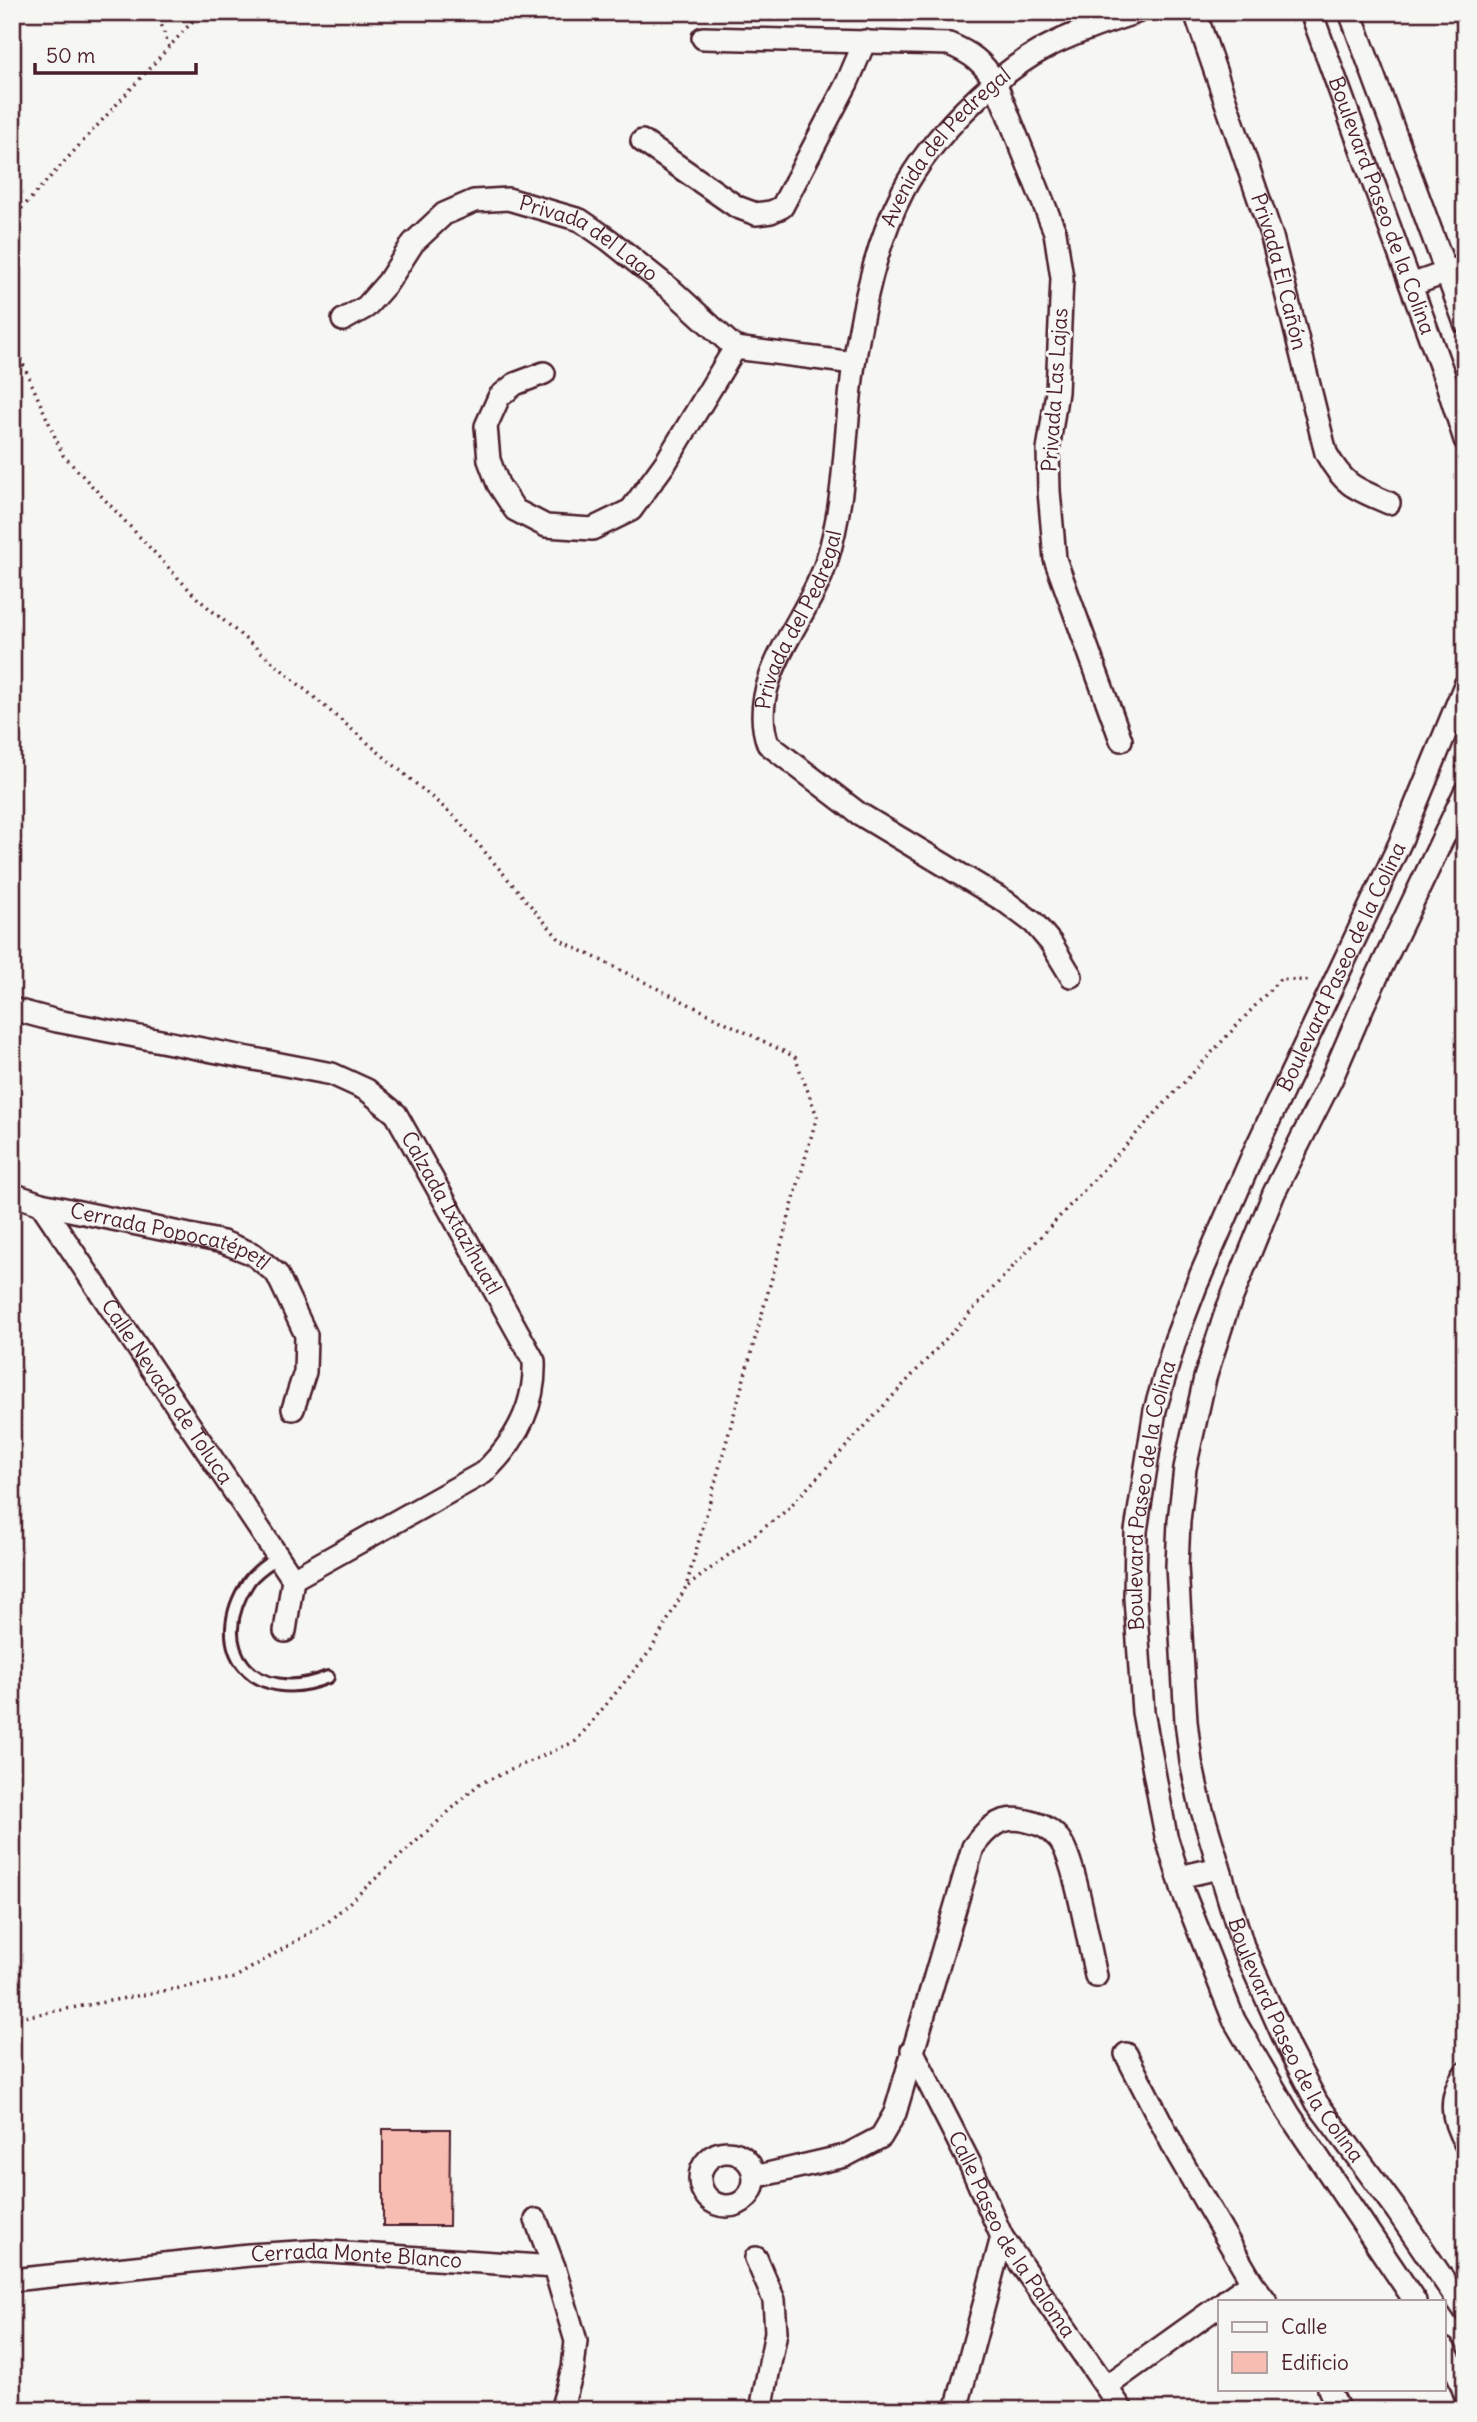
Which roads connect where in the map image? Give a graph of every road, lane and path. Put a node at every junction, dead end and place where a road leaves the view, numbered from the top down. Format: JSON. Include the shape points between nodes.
{"nodes":[{"id":1,"x":157,"y":12,"type":"edge"},
{"id":2,"x":201,"y":12,"type":"edge"},
{"id":3,"x":1137,"y":12,"type":"edge"},
{"id":4,"x":1195,"y":12,"type":"edge"},
{"id":5,"x":1311,"y":12,"type":"edge"},
{"id":6,"x":1350,"y":12,"type":"edge"},
{"id":7,"x":703,"y":38,"type":"dead end"},
{"id":8,"x":865,"y":41,"type":"junction"},
{"id":9,"x":169,"y":47,"type":"junction"},
{"id":10,"x":995,"y":82,"type":"junction"},
{"id":11,"x":642,"y":141,"type":"dead end"},
{"id":12,"x":12,"y":219,"type":"edge"},
{"id":13,"x":1456,"y":270,"type":"edge"},
{"id":14,"x":1412,"y":285,"type":"junction"},
{"id":15,"x":1461,"y":298,"type":"edge"},
{"id":16,"x":1422,"y":314,"type":"junction"},
{"id":17,"x":342,"y":320,"type":"dead end"},
{"id":18,"x":1465,"y":323,"type":"edge"},
{"id":19,"x":735,"y":348,"type":"junction"},
{"id":20,"x":854,"y":363,"type":"junction"},
{"id":21,"x":544,"y":373,"type":"dead end"},
{"id":22,"x":1465,"y":440,"type":"edge"},
{"id":23,"x":1389,"y":503,"type":"dead end"},
{"id":24,"x":1465,"y":685,"type":"edge"},
{"id":25,"x":1121,"y":740,"type":"dead end"},
{"id":26,"x":1465,"y":792,"type":"edge"},
{"id":27,"x":1071,"y":976,"type":"dead end"},
{"id":28,"x":1335,"y":982,"type":"junction"},
{"id":29,"x":12,"y":1009,"type":"edge"},
{"id":30,"x":12,"y":1194,"type":"edge"},
{"id":31,"x":41,"y":1204,"type":"junction"},
{"id":32,"x":293,"y":1409,"type":"dead end"},
{"id":33,"x":278,"y":1557,"type":"junction"},
{"id":34,"x":293,"y":1579,"type":"junction"},
{"id":35,"x":686,"y":1587,"type":"dead end"},
{"id":36,"x":285,"y":1631,"type":"dead end"},
{"id":37,"x":328,"y":1677,"type":"dead end"},
{"id":38,"x":1219,"y":1868,"type":"junction"},
{"id":39,"x":1179,"y":1877,"type":"junction"},
{"id":40,"x":1096,"y":1976,"type":"dead end"},
{"id":41,"x":912,"y":2050,"type":"junction"},
{"id":42,"x":1126,"y":2054,"type":"dead end"},
{"id":43,"x":1465,"y":2073,"type":"edge"},
{"id":44,"x":1465,"y":2143,"type":"edge"},
{"id":45,"x":754,"y":2177,"type":"dead end"},
{"id":46,"x":536,"y":2220,"type":"dead end"},
{"id":47,"x":1002,"y":2237,"type":"junction"},
{"id":48,"x":756,"y":2259,"type":"dead end"},
{"id":49,"x":554,"y":2267,"type":"junction"},
{"id":50,"x":12,"y":2280,"type":"edge"},
{"id":51,"x":1252,"y":2282,"type":"junction"},
{"id":52,"x":1226,"y":2300,"type":"edge"},
{"id":53,"x":1265,"y":2300,"type":"edge"},
{"id":54,"x":1414,"y":2300,"type":"edge"},
{"id":55,"x":1218,"y":2306,"type":"edge"},
{"id":56,"x":1465,"y":2311,"type":"edge"},
{"id":57,"x":1446,"y":2353,"type":"edge"},
{"id":58,"x":1107,"y":2386,"type":"junction"},
{"id":59,"x":1329,"y":2390,"type":"edge"},
{"id":60,"x":1465,"y":2394,"type":"edge"},
{"id":61,"x":561,"y":2410,"type":"edge"},
{"id":62,"x":761,"y":2410,"type":"edge"},
{"id":63,"x":956,"y":2410,"type":"edge"},
{"id":64,"x":1122,"y":2410,"type":"edge"},
{"id":65,"x":1339,"y":2410,"type":"edge"}],
"edges":[{"from":1,"to":9,"type":"path"},
{"from":2,"to":9,"type":"path"},
{"from":3,"to":10,"type":"street","name":"Avenida del Pedregal","via":[[1068,37]]},
{"from":4,"to":23,"type":"street","name":"Privada El Cañón","via":[[1272,237],[1326,453],[1349,485]]},
{"from":5,"to":14,"type":"street","name":"Boulevard Paseo de la Colina"},
{"from":6,"to":13,"type":"street","name":"Boulevard Paseo de la Colina"},
{"from":7,"to":8,"type":"street","name":"Privada Las Lajas"},
{"from":8,"to":10,"type":"street","name":"Privada Las Lajas","via":[[949,44],[980,61]]},
{"from":8,"to":11,"type":"street","via":[[782,207],[771,212],[756,214],[737,207]]},
{"from":9,"to":12,"type":"path"},
{"from":10,"to":20,"type":"street","name":"Avenida del Pedregal","via":[[930,152],[904,189],[872,275]]},
{"from":10,"to":25,"type":"street","name":"Privada Las Lajas","via":[[1055,232],[1062,278],[1058,391],[1048,450],[1055,559]]},
{"from":13,"to":14,"type":"street"},
{"from":13,"to":15,"type":"street","name":"Boulevard Paseo de la Colina"},
{"from":14,"to":16,"type":"street","name":"Boulevard Paseo de la Colina"},
{"from":15,"to":16,"type":"street"},
{"from":15,"to":18,"type":"street","name":"Boulevard Paseo de la Colina"},
{"from":16,"to":22,"type":"street","name":"Boulevard Paseo de la Colina"},
{"from":17,"to":19,"type":"street","name":"Privada del Lago","via":[[366,307],[413,243],[444,214],[474,201],[508,199],[580,220],[674,292]]},
{"from":19,"to":20,"type":"street"},
{"from":19,"to":21,"type":"street","via":[[666,462],[631,510],[592,529],[546,526],[515,510],[489,460],[486,426],[499,397]]},
{"from":20,"to":27,"type":"street","name":"Privada del Pedregal","via":[[838,513],[826,564],[772,674],[763,704],[762,727],[768,744],[858,813],[1034,923]]},
{"from":24,"to":28,"type":"street","name":"Boulevard Paseo de la Colina","via":[[1400,843]]},
{"from":26,"to":38,"type":"street","name":"Boulevard Paseo de la Colina","via":[[1274,1193],[1235,1287],[1205,1378],[1185,1468],[1177,1566],[1189,1748]]},
{"from":28,"to":35,"type":"path","via":[[1280,979],[787,1510]]},
{"from":28,"to":39,"type":"street","name":"Boulevard Paseo de la Colina","via":[[1196,1286],[1162,1387],[1144,1472],[1136,1531],[1135,1598],[1143,1712]]},
{"from":29,"to":34,"type":"street","name":"Calzada Ixtazíhuatl","via":[[332,1074],[367,1090],[396,1115],[534,1362],[535,1383],[528,1408],[505,1452],[483,1473]]},
{"from":30,"to":31,"type":"street","name":"Cerrada Popocatépetl"},
{"from":31,"to":32,"type":"street","name":"Cerrada Popocatépetl","via":[[223,1242],[253,1254],[277,1274],[306,1335],[305,1372]]},
{"from":31,"to":33,"type":"street","name":"Calle Nevado de Toluca"},
{"from":33,"to":34,"type":"street","name":"Calle Nevado de Toluca"},
{"from":33,"to":37,"type":"lane","via":[[251,1578],[242,1594],[233,1618],[234,1653],[249,1674],[266,1683],[295,1686]]},
{"from":34,"to":36,"type":"street"},
{"from":38,"to":39,"type":"street"},
{"from":38,"to":56,"type":"street","name":"Boulevard Paseo de la Colina","via":[[1256,1978],[1317,2103]]},
{"from":39,"to":54,"type":"street","name":"Boulevard Paseo de la Colina","via":[[1234,2020],[1289,2114]]},
{"from":40,"to":41,"type":"street","via":[[1061,1840],[1045,1825],[1014,1818],[987,1828],[973,1847]]},
{"from":41,"to":45,"type":"street","via":[[895,2113],[881,2137],[845,2156]]},
{"from":41,"to":47,"type":"street","name":"Calle Paseo de la Paloma"},
{"from":42,"to":51,"type":"street"},
{"from":43,"to":44,"type":"street","via":[[1452,2112]]},
{"from":46,"to":49,"type":"street"},
{"from":47,"to":58,"type":"street","name":"Calle Paseo de la Paloma"},
{"from":47,"to":63,"type":"street"},
{"from":48,"to":62,"type":"street","via":[[774,2300],[776,2332]]},
{"from":49,"to":50,"type":"street","name":"Cerrada Monte Blanco","via":[[315,2251]]},
{"from":49,"to":61,"type":"street","via":[[576,2341]]},
{"from":51,"to":52,"type":"street"},
{"from":51,"to":53,"type":"street"},
{"from":55,"to":58,"type":"street"},
{"from":57,"to":60,"type":"street"},
{"from":58,"to":64,"type":"street","name":"Calle Paseo de la Paloma"},
{"from":59,"to":65,"type":"street"}]}
